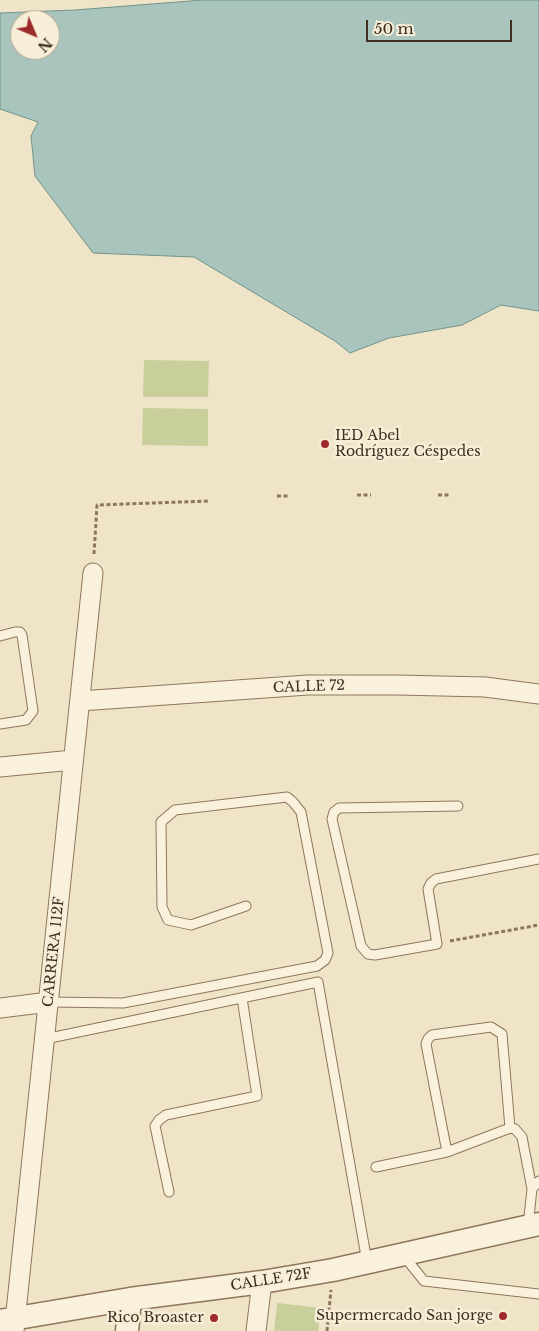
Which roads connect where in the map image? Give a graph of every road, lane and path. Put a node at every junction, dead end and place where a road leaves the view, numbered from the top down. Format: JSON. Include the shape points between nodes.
{"nodes":[{"id":1,"x":371,"y":495,"type":"dead end"},
{"id":2,"x":438,"y":495,"type":"dead end"},
{"id":3,"x":451,"y":495,"type":"dead end"},
{"id":4,"x":277,"y":496,"type":"dead end"},
{"id":5,"x":290,"y":496,"type":"dead end"},
{"id":6,"x":358,"y":496,"type":"dead end"},
{"id":7,"x":209,"y":501,"type":"dead end"},
{"id":8,"x":93,"y":573,"type":"joint"},
{"id":9,"x":0,"y":636,"type":"edge"},
{"id":10,"x":539,"y":694,"type":"edge"},
{"id":11,"x":80,"y":701,"type":"junction"},
{"id":12,"x":0,"y":724,"type":"edge"},
{"id":13,"x":74,"y":760,"type":"junction"},
{"id":14,"x":0,"y":767,"type":"edge"},
{"id":15,"x":458,"y":806,"type":"dead end"},
{"id":16,"x":539,"y":859,"type":"edge"},
{"id":17,"x":246,"y":906,"type":"dead end"},
{"id":18,"x":539,"y":925,"type":"edge"},
{"id":19,"x":437,"y":944,"type":"junction"},
{"id":20,"x":242,"y":998,"type":"junction"},
{"id":21,"x":48,"y":1002,"type":"junction"},
{"id":22,"x":0,"y":1008,"type":"edge"},
{"id":23,"x":45,"y":1039,"type":"junction"},
{"id":24,"x":510,"y":1128,"type":"junction"},
{"id":25,"x":447,"y":1152,"type":"junction"},
{"id":26,"x":376,"y":1167,"type":"dead end"},
{"id":27,"x":539,"y":1181,"type":"edge"},
{"id":28,"x":532,"y":1189,"type":"junction"},
{"id":29,"x":168,"y":1192,"type":"dead end"},
{"id":30,"x":534,"y":1225,"type":"edge"},
{"id":31,"x":402,"y":1254,"type":"junction"},
{"id":32,"x":367,"y":1262,"type":"junction"},
{"id":33,"x":333,"y":1270,"type":"junction"},
{"id":34,"x":262,"y":1282,"type":"junction"},
{"id":35,"x":539,"y":1294,"type":"edge"},
{"id":36,"x":130,"y":1299,"type":"junction"},
{"id":37,"x":10,"y":1324,"type":"edge"},
{"id":38,"x":127,"y":1331,"type":"edge"},
{"id":39,"x":256,"y":1331,"type":"edge"},
{"id":40,"x":327,"y":1331,"type":"edge"}],
"edges":[{"from":1,"to":6,"type":"path"},
{"from":2,"to":3,"type":"path"},
{"from":4,"to":5,"type":"path"},
{"from":7,"to":8,"type":"path","via":[[97,505]]},
{"from":8,"to":11,"type":"street","name":"CARRERA 112F"},
{"from":9,"to":12,"type":"lane","via":[[15,632],[22,635],[33,711],[26,720]]},
{"from":10,"to":11,"type":"street","name":"CALLE 72","via":[[485,687],[308,685]]},
{"from":11,"to":13,"type":"street","name":"CARRERA 112F"},
{"from":13,"to":14,"type":"street"},
{"from":13,"to":21,"type":"street","name":"CARRERA 112F"},
{"from":15,"to":19,"type":"lane","via":[[339,808],[332,819],[361,946],[368,954],[375,955]]},
{"from":16,"to":19,"type":"lane","via":[[436,878],[428,889]]},
{"from":17,"to":21,"type":"lane","via":[[191,925],[168,920],[162,907],[161,822],[175,810],[287,798],[293,802],[301,812],[328,953],[325,960],[317,966],[123,1004]]},
{"from":18,"to":19,"type":"path"},
{"from":20,"to":23,"type":"lane"},
{"from":20,"to":29,"type":"lane","via":[[257,1096],[166,1115],[158,1120],[155,1126]]},
{"from":20,"to":32,"type":"lane","via":[[318,982]]},
{"from":21,"to":22,"type":"street"},
{"from":21,"to":23,"type":"street","name":"CARRERA 112F"},
{"from":23,"to":37,"type":"street","name":"CARRERA 112F"},
{"from":24,"to":25,"type":"lane"},
{"from":24,"to":25,"type":"lane","via":[[500,1031],[491,1027],[432,1035],[426,1044]]},
{"from":24,"to":28,"type":"lane","via":[[522,1137]]},
{"from":25,"to":26,"type":"lane"},
{"from":27,"to":28,"type":"lane"},
{"from":28,"to":30,"type":"lane"},
{"from":30,"to":31,"type":"street","name":"CALLE 72F"},
{"from":31,"to":32,"type":"street","name":"CALLE 72F"},
{"from":31,"to":35,"type":"lane","via":[[424,1280]]},
{"from":32,"to":33,"type":"street","name":"CALLE 72F"},
{"from":33,"to":34,"type":"street","name":"CALLE 72F"},
{"from":33,"to":40,"type":"path"},
{"from":34,"to":36,"type":"street","name":"CALLE 72F"},
{"from":34,"to":39,"type":"street"},
{"from":36,"to":37,"type":"street","name":"CALLE 72F"},
{"from":36,"to":38,"type":"street"}]}
